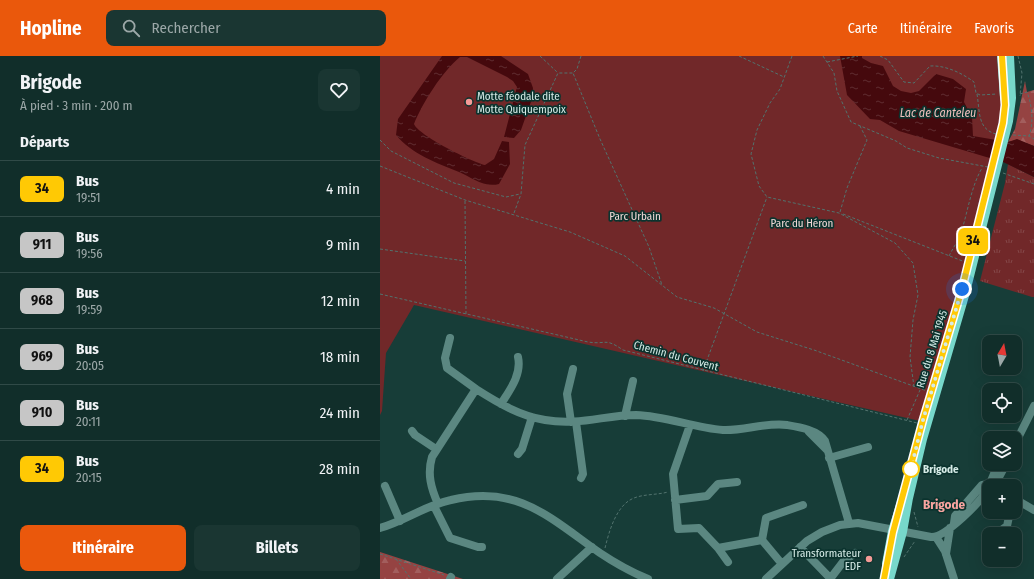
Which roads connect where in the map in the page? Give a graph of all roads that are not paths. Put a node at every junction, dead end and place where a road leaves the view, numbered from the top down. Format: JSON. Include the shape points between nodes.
{"nodes":[{"id":1,"x":1002,"y":56,"type":"edge"},
{"id":2,"x":1009,"y":56,"type":"edge"},
{"id":3,"x":1008,"y":94,"type":"junction"},
{"id":4,"x":992,"y":167,"type":"junction"},
{"id":5,"x":450,"y":338,"type":"dead end"},
{"id":6,"x":518,"y":357,"type":"dead end"},
{"id":7,"x":573,"y":369,"type":"dead end"},
{"id":8,"x":633,"y":381,"type":"dead end"},
{"id":9,"x":476,"y":390,"type":"junction"},
{"id":10,"x":501,"y":404,"type":"junction"},
{"id":11,"x":1034,"y":406,"type":"edge"},
{"id":12,"x":625,"y":416,"type":"junction"},
{"id":13,"x":532,"y":417,"type":"junction"},
{"id":14,"x":573,"y":422,"type":"junction"},
{"id":15,"x":690,"y":425,"type":"junction"},
{"id":16,"x":412,"y":430,"type":"dead end"},
{"id":17,"x":1022,"y":431,"type":"edge"},
{"id":18,"x":868,"y":447,"type":"dead end"},
{"id":19,"x":436,"y":449,"type":"junction"},
{"id":20,"x":518,"y":454,"type":"dead end"},
{"id":21,"x":828,"y":454,"type":"junction"},
{"id":22,"x":1002,"y":471,"type":"edge"},
{"id":23,"x":581,"y":478,"type":"dead end"},
{"id":24,"x":996,"y":479,"type":"edge"},
{"id":25,"x":737,"y":482,"type":"dead end"},
{"id":26,"x":982,"y":484,"type":"edge"},
{"id":27,"x":385,"y":486,"type":"dead end"},
{"id":28,"x":675,"y":500,"type":"junction"},
{"id":29,"x":1022,"y":504,"type":"edge"},
{"id":30,"x":436,"y":505,"type":"junction"},
{"id":31,"x":803,"y":505,"type":"dead end"},
{"id":32,"x":1034,"y":510,"type":"edge"},
{"id":33,"x":400,"y":521,"type":"junction"},
{"id":34,"x":849,"y":523,"type":"junction"},
{"id":35,"x":952,"y":526,"type":"junction"},
{"id":36,"x":380,"y":528,"type":"edge"},
{"id":37,"x":898,"y":532,"type":"junction"},
{"id":38,"x":936,"y":537,"type":"junction"},
{"id":39,"x":762,"y":540,"type":"junction"},
{"id":40,"x":482,"y":547,"type":"dead end"},
{"id":41,"x":592,"y":547,"type":"junction"},
{"id":42,"x":800,"y":547,"type":"junction"},
{"id":43,"x":718,"y":548,"type":"junction"},
{"id":44,"x":855,"y":552,"type":"dead end"},
{"id":45,"x":946,"y":554,"type":"junction"},
{"id":46,"x":728,"y":562,"type":"dead end"},
{"id":47,"x":782,"y":564,"type":"junction"},
{"id":48,"x":557,"y":579,"type":"edge"},
{"id":49,"x":648,"y":579,"type":"edge"},
{"id":50,"x":766,"y":579,"type":"edge"},
{"id":51,"x":830,"y":579,"type":"edge"},
{"id":52,"x":884,"y":579,"type":"edge"},
{"id":53,"x":889,"y":579,"type":"edge"},
{"id":54,"x":954,"y":579,"type":"edge"}],
"edges":[{"from":1,"to":3,"type":"main road","name":"Rue du 8 Mai 1945"},
{"from":2,"to":3,"type":"main road","name":"Rue du 8 Mai 1945"},
{"from":3,"to":4,"type":"main road","name":"Rue du 8 Mai 1945","via":[[1010,115]]},
{"from":4,"to":37,"type":"main road","name":"Rue du 8 Mai 1945","via":[[955,312],[922,424]]},
{"from":4,"to":37,"type":"main road","name":"Rue du 8 Mai 1945","via":[[955,328]]},
{"from":5,"to":9,"type":"street","via":[[445,358],[447,368]]},
{"from":6,"to":10,"type":"street","via":[[515,380]]},
{"from":7,"to":14,"type":"street","via":[[567,394]]},
{"from":8,"to":12,"type":"street"},
{"from":9,"to":10,"type":"street"},
{"from":9,"to":19,"type":"street"},
{"from":10,"to":13,"type":"street"},
{"from":11,"to":17,"type":"street"},
{"from":12,"to":14,"type":"street"},
{"from":12,"to":15,"type":"street","via":[[648,416]]},
{"from":13,"to":14,"type":"street"},
{"from":13,"to":20,"type":"street"},
{"from":14,"to":23,"type":"street","via":[[583,474]]},
{"from":15,"to":21,"type":"street","via":[[736,430],[779,424],[808,431]]},
{"from":15,"to":28,"type":"street","via":[[674,470]]},
{"from":16,"to":19,"type":"street","via":[[415,436]]},
{"from":18,"to":21,"type":"street"},
{"from":19,"to":30,"type":"street","via":[[431,461],[430,476]]},
{"from":21,"to":34,"type":"street"},
{"from":22,"to":24,"type":"street"},
{"from":25,"to":28,"type":"street","via":[[718,484],[707,496]]},
{"from":26,"to":35,"type":"street","via":[[955,516]]},
{"from":27,"to":33,"type":"street"},
{"from":28,"to":43,"type":"street","via":[[678,529],[698,528]]},
{"from":29,"to":32,"type":"street"},
{"from":30,"to":33,"type":"street"},
{"from":30,"to":40,"type":"street","via":[[450,538]]},
{"from":30,"to":41,"type":"street","via":[[451,499],[480,496],[517,501],[549,516]]},
{"from":31,"to":39,"type":"street","via":[[766,518]]},
{"from":33,"to":36,"type":"street"},
{"from":34,"to":37,"type":"street"},
{"from":34,"to":42,"type":"street","via":[[822,532]]},
{"from":35,"to":38,"type":"street"},
{"from":35,"to":45,"type":"street"},
{"from":37,"to":38,"type":"street"},
{"from":37,"to":52,"type":"main road","name":"Rue du 8 Mai 1945"},
{"from":37,"to":53,"type":"main road","name":"Rue du 8 Mai 1945"},
{"from":38,"to":45,"type":"street"},
{"from":39,"to":43,"type":"street"},
{"from":39,"to":47,"type":"street"},
{"from":41,"to":48,"type":"street"},
{"from":41,"to":49,"type":"street"},
{"from":42,"to":47,"type":"street"},
{"from":42,"to":51,"type":"street"},
{"from":43,"to":46,"type":"street"},
{"from":44,"to":51,"type":"street","via":[[843,562]]},
{"from":45,"to":54,"type":"street"},
{"from":47,"to":50,"type":"street"}]}
